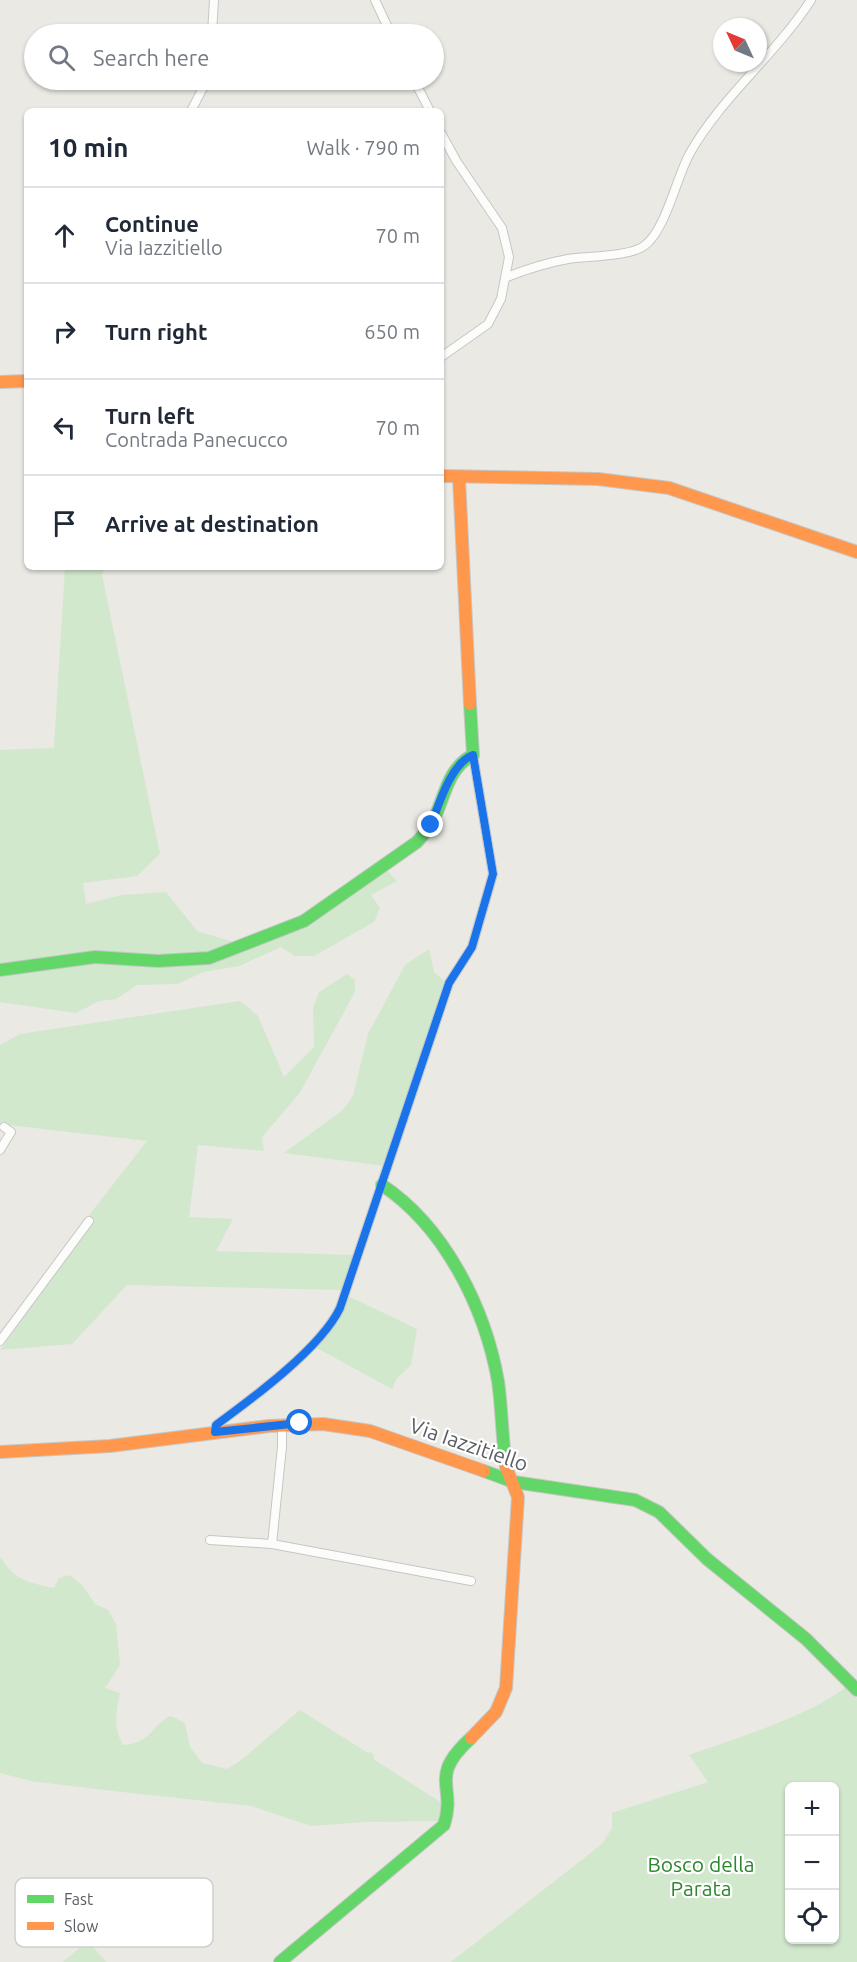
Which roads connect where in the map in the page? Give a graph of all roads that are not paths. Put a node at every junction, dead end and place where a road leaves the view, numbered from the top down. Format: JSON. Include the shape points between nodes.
{"nodes":[{"id":1,"x":214,"y":0,"type":"edge"},
{"id":2,"x":375,"y":0,"type":"edge"},
{"id":3,"x":811,"y":0,"type":"edge"},
{"id":4,"x":213,"y":24,"type":"edge"},
{"id":5,"x":386,"y":24,"type":"edge"},
{"id":6,"x":202,"y":90,"type":"edge"},
{"id":7,"x":419,"y":90,"type":"edge"},
{"id":8,"x":193,"y":108,"type":"edge"},
{"id":9,"x":428,"y":108,"type":"edge"},
{"id":10,"x":444,"y":139,"type":"edge"},
{"id":11,"x":507,"y":277,"type":"junction"},
{"id":12,"x":444,"y":355,"type":"edge"},
{"id":13,"x":24,"y":381,"type":"edge"},
{"id":14,"x":0,"y":382,"type":"edge"},
{"id":15,"x":444,"y":476,"type":"edge"},
{"id":16,"x":459,"y":478,"type":"junction"},
{"id":17,"x":857,"y":552,"type":"edge"},
{"id":18,"x":473,"y":755,"type":"junction"},
{"id":19,"x":0,"y":970,"type":"edge"},
{"id":20,"x":4,"y":1128,"type":"dead end"},
{"id":21,"x":0,"y":1150,"type":"edge"},
{"id":22,"x":382,"y":1185,"type":"junction"},
{"id":23,"x":89,"y":1221,"type":"dead end"},
{"id":24,"x":0,"y":1341,"type":"edge"},
{"id":25,"x":282,"y":1425,"type":"junction"},
{"id":26,"x":215,"y":1432,"type":"junction"},
{"id":27,"x":0,"y":1452,"type":"edge"},
{"id":28,"x":514,"y":1482,"type":"junction"},
{"id":29,"x":210,"y":1540,"type":"dead end"},
{"id":30,"x":272,"y":1544,"type":"junction"},
{"id":31,"x":471,"y":1581,"type":"dead end"},
{"id":32,"x":857,"y":1690,"type":"edge"},
{"id":33,"x":280,"y":1962,"type":"edge"}],
"edges":[{"from":1,"to":4,"type":"street"},
{"from":2,"to":5,"type":"street"},
{"from":3,"to":11,"type":"street","via":[[706,127],[649,242],[633,251],[547,263]]},
{"from":6,"to":8,"type":"street"},
{"from":7,"to":9,"type":"street"},
{"from":10,"to":11,"type":"street","via":[[502,228],[509,257]]},
{"from":11,"to":12,"type":"street","via":[[488,324]]},
{"from":13,"to":14,"type":"street"},
{"from":15,"to":16,"type":"street"},
{"from":16,"to":17,"type":"street","via":[[598,479],[669,488]]},
{"from":16,"to":18,"type":"street"},
{"from":18,"to":19,"type":"street","via":[[466,757],[453,774],[431,825],[417,842],[304,921],[209,958],[168,962],[95,957]]},
{"from":18,"to":22,"type":"street","via":[[493,874],[491,888],[472,947],[449,983]]},
{"from":20,"to":21,"type":"street","via":[[11,1132]]},
{"from":22,"to":26,"type":"street","via":[[334,1321],[313,1344],[216,1425]]},
{"from":22,"to":28,"type":"street","via":[[402,1200],[446,1252],[485,1327],[498,1382],[507,1475]]},
{"from":23,"to":24,"type":"street"},
{"from":25,"to":26,"type":"street","name":"Via Iazzitiello"},
{"from":25,"to":28,"type":"street","name":"Via Iazzitiello","via":[[323,1424],[370,1431]]},
{"from":25,"to":30,"type":"street"},
{"from":26,"to":27,"type":"street","name":"Via Iazzitiello","via":[[110,1446]]},
{"from":28,"to":32,"type":"street","name":"Via Iazzitiello","via":[[635,1500],[659,1512],[707,1559],[806,1639]]},
{"from":28,"to":33,"type":"street","via":[[518,1528],[504,1698],[495,1714],[446,1769],[448,1815],[444,1826]]},
{"from":29,"to":30,"type":"street"},
{"from":30,"to":31,"type":"street"}]}
